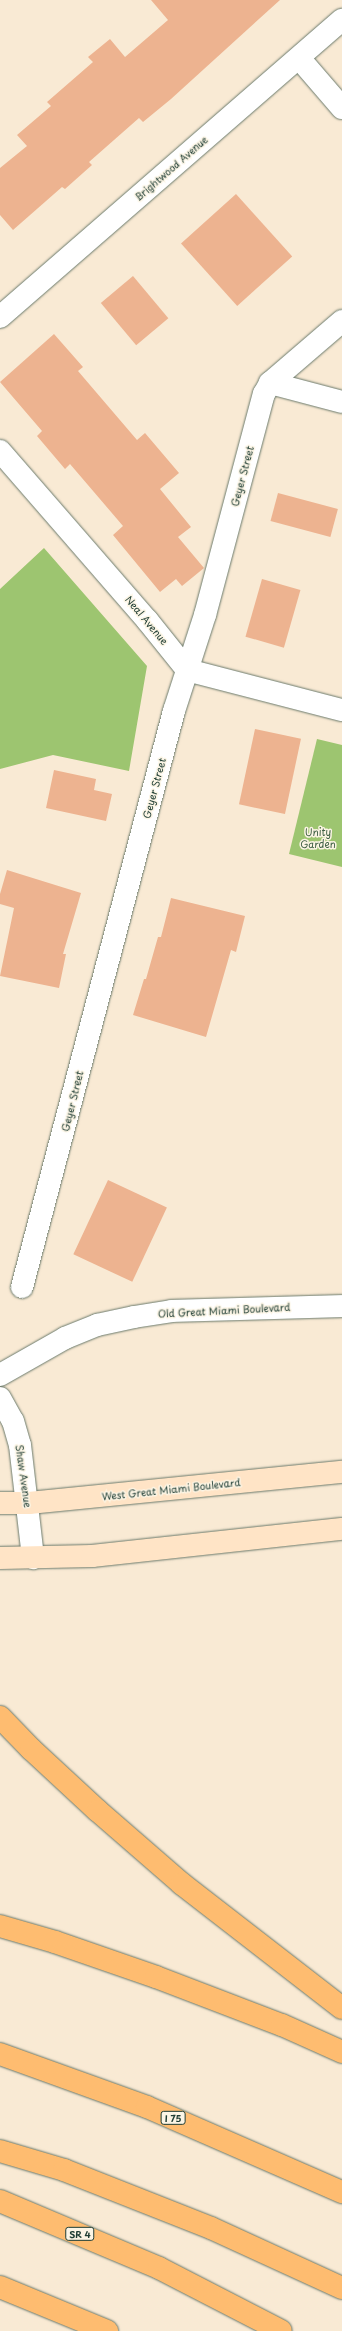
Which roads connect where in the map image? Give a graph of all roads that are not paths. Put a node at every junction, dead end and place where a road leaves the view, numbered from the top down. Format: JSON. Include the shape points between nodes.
{"nodes":[{"id":1,"x":342,"y":20,"type":"edge"},
{"id":2,"x":298,"y":58,"type":"junction"},
{"id":3,"x":342,"y":108,"type":"edge"},
{"id":4,"x":0,"y":317,"type":"edge"},
{"id":5,"x":342,"y":321,"type":"edge"},
{"id":6,"x":270,"y":383,"type":"junction"},
{"id":7,"x":342,"y":402,"type":"edge"},
{"id":8,"x":0,"y":451,"type":"edge"},
{"id":9,"x":187,"y":670,"type":"junction"},
{"id":10,"x":342,"y":710,"type":"edge"},
{"id":11,"x":22,"y":1287,"type":"dead end"},
{"id":12,"x":342,"y":1306,"type":"edge"},
{"id":13,"x":0,"y":1375,"type":"edge"},
{"id":14,"x":0,"y":1398,"type":"edge"},
{"id":15,"x":342,"y":1472,"type":"edge"},
{"id":16,"x":0,"y":1503,"type":"edge"},
{"id":17,"x":29,"y":1503,"type":"junction"},
{"id":18,"x":342,"y":1529,"type":"edge"},
{"id":19,"x":0,"y":1558,"type":"edge"},
{"id":20,"x":33,"y":1558,"type":"junction"},
{"id":21,"x":0,"y":1717,"type":"edge"},
{"id":22,"x":0,"y":1926,"type":"edge"},
{"id":23,"x":342,"y":2008,"type":"edge"},
{"id":24,"x":342,"y":2052,"type":"edge"},
{"id":25,"x":0,"y":2054,"type":"edge"},
{"id":26,"x":0,"y":2151,"type":"edge"},
{"id":27,"x":342,"y":2192,"type":"edge"},
{"id":28,"x":0,"y":2201,"type":"edge"},
{"id":29,"x":0,"y":2287,"type":"edge"},
{"id":30,"x":342,"y":2288,"type":"edge"},
{"id":31,"x":107,"y":2331,"type":"edge"},
{"id":32,"x":281,"y":2331,"type":"edge"}],
"edges":[{"from":1,"to":2,"type":"street","name":"Brightwood Avenue"},
{"from":2,"to":3,"type":"street"},
{"from":2,"to":4,"type":"street","name":"Brightwood Avenue"},
{"from":5,"to":6,"type":"street","name":"Geyer Street"},
{"from":6,"to":7,"type":"street"},
{"from":6,"to":9,"type":"street","name":"Geyer Street","via":[[264,394],[205,615]]},
{"from":8,"to":9,"type":"street","name":"Neal Avenue","via":[[147,620]]},
{"from":9,"to":10,"type":"street"},
{"from":9,"to":11,"type":"street","name":"Geyer Street"},
{"from":12,"to":13,"type":"street","name":"Old Great Miami Boulevard","via":[[172,1311],[134,1317],[98,1325],[66,1338]]},
{"from":14,"to":17,"type":"street","name":"Shaw Avenue","via":[[13,1422],[20,1445]]},
{"from":15,"to":17,"type":"main road","name":"West Great Miami Boulevard"},
{"from":16,"to":17,"type":"main road","name":"West Great Miami Boulevard"},
{"from":17,"to":20,"type":"street","name":"Shaw Avenue"},
{"from":18,"to":20,"type":"main road","via":[[92,1556]]},
{"from":19,"to":20,"type":"main road"},
{"from":21,"to":23,"type":"highway","via":[[98,1812],[182,1884]]},
{"from":22,"to":24,"type":"highway","via":[[156,1977],[282,2025]]},
{"from":25,"to":27,"type":"highway","number":"I 75","via":[[147,2107]]},
{"from":26,"to":30,"type":"highway","via":[[64,2170],[211,2228]]},
{"from":28,"to":32,"type":"highway","number":"SR 4","via":[[159,2268]]},
{"from":29,"to":31,"type":"highway"}]}
